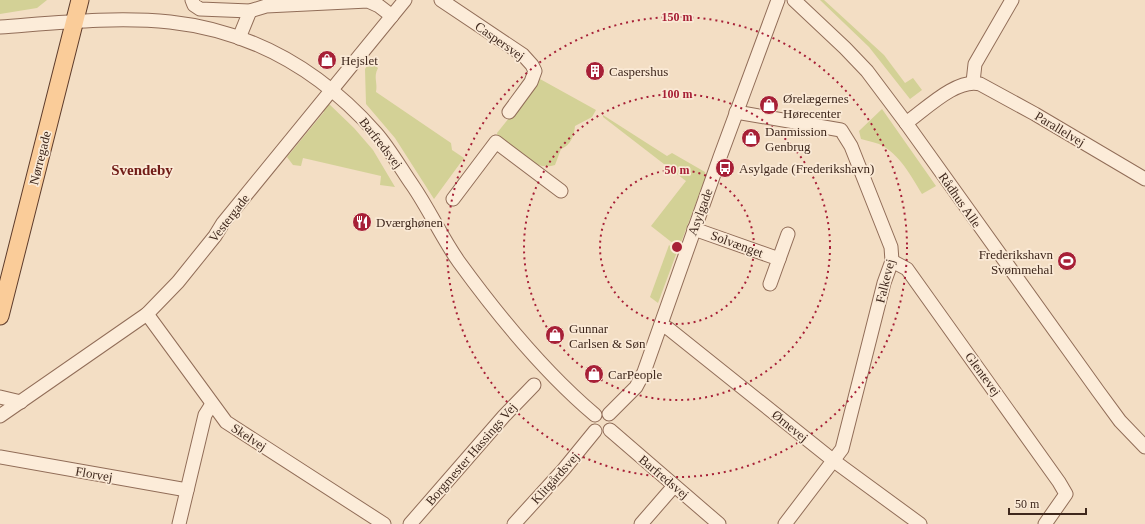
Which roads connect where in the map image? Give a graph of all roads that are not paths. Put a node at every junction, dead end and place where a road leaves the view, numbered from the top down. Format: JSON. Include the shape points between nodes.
{"nodes":[{"id":1,"x":80,"y":0,"type":"edge"},
{"id":2,"x":192,"y":0,"type":"edge"},
{"id":3,"x":405,"y":0,"type":"edge"},
{"id":4,"x":441,"y":0,"type":"edge"},
{"id":5,"x":778,"y":0,"type":"edge"},
{"id":6,"x":794,"y":0,"type":"edge"},
{"id":7,"x":1012,"y":0,"type":"edge"},
{"id":8,"x":266,"y":3,"type":"edge"},
{"id":9,"x":250,"y":11,"type":"junction"},
{"id":10,"x":392,"y":16,"type":"junction"},
{"id":11,"x":74,"y":23,"type":"junction"},
{"id":12,"x":0,"y":27,"type":"edge"},
{"id":13,"x":239,"y":38,"type":"junction"},
{"id":14,"x":973,"y":82,"type":"junction"},
{"id":15,"x":333,"y":90,"type":"junction"},
{"id":16,"x":509,"y":112,"type":"dead end"},
{"id":17,"x":736,"y":112,"type":"junction"},
{"id":18,"x":906,"y":123,"type":"junction"},
{"id":19,"x":1145,"y":179,"type":"edge"},
{"id":20,"x":561,"y":192,"type":"dead end"},
{"id":21,"x":453,"y":199,"type":"dead end"},
{"id":22,"x":694,"y":229,"type":"junction"},
{"id":23,"x":788,"y":234,"type":"dead end"},
{"id":24,"x":779,"y":260,"type":"junction"},
{"id":25,"x":892,"y":261,"type":"junction"},
{"id":26,"x":770,"y":284,"type":"dead end"},
{"id":27,"x":147,"y":314,"type":"junction"},
{"id":28,"x":0,"y":316,"type":"edge"},
{"id":29,"x":661,"y":325,"type":"junction"},
{"id":30,"x":534,"y":385,"type":"dead end"},
{"id":31,"x":0,"y":398,"type":"edge"},
{"id":32,"x":21,"y":402,"type":"junction"},
{"id":33,"x":212,"y":404,"type":"junction"},
{"id":34,"x":609,"y":414,"type":"junction"},
{"id":35,"x":595,"y":415,"type":"junction"},
{"id":36,"x":0,"y":416,"type":"edge"},
{"id":37,"x":610,"y":430,"type":"junction"},
{"id":38,"x":595,"y":431,"type":"junction"},
{"id":39,"x":1145,"y":447,"type":"edge"},
{"id":40,"x":0,"y":458,"type":"edge"},
{"id":41,"x":834,"y":461,"type":"junction"},
{"id":42,"x":674,"y":486,"type":"junction"},
{"id":43,"x":187,"y":490,"type":"junction"},
{"id":44,"x":179,"y":524,"type":"edge"},
{"id":45,"x":384,"y":524,"type":"edge"},
{"id":46,"x":410,"y":524,"type":"edge"},
{"id":47,"x":514,"y":524,"type":"edge"},
{"id":48,"x":641,"y":524,"type":"edge"},
{"id":49,"x":719,"y":524,"type":"edge"},
{"id":50,"x":785,"y":524,"type":"edge"},
{"id":51,"x":920,"y":524,"type":"edge"},
{"id":52,"x":1045,"y":524,"type":"edge"}],
"edges":[{"from":1,"to":11,"type":"main road","name":"Nørregade"},
{"from":2,"to":9,"type":"street","via":[[200,9]]},
{"from":3,"to":10,"type":"street","name":"Vestergade"},
{"from":4,"to":16,"type":"street","name":"Caspersvej","via":[[523,55],[532,65],[535,71],[531,82]]},
{"from":5,"to":17,"type":"street","name":"Asylgade"},
{"from":6,"to":18,"type":"street","name":"Rådhus Alle","via":[[867,71]]},
{"from":7,"to":14,"type":"street","via":[[975,64]]},
{"from":8,"to":9,"type":"street"},
{"from":8,"to":10,"type":"street","via":[[368,1],[377,4]]},
{"from":9,"to":13,"type":"street"},
{"from":10,"to":15,"type":"street","name":"Vestergade"},
{"from":11,"to":12,"type":"street","name":"Barfredsvej"},
{"from":11,"to":13,"type":"street","name":"Barfredsvej","via":[[170,22]]},
{"from":11,"to":28,"type":"main road","name":"Nørregade"},
{"from":13,"to":15,"type":"street","name":"Barfredsvej","via":[[272,51]]},
{"from":14,"to":18,"type":"street","via":[[956,87]]},
{"from":14,"to":19,"type":"street","name":"Parallelvej","via":[[1003,95]]},
{"from":15,"to":27,"type":"street","name":"Vestergade","via":[[223,223],[178,282]]},
{"from":15,"to":35,"type":"street","name":"Barfredsvej","via":[[377,134],[414,188],[458,261],[501,317],[546,369]]},
{"from":17,"to":22,"type":"street","name":"Asylgade"},
{"from":17,"to":25,"type":"street","name":"Falkevej","via":[[841,130],[852,146],[891,246]]},
{"from":18,"to":39,"type":"street","name":"Rådhus Alle","via":[[1120,421]]},
{"from":20,"to":21,"type":"street","via":[[496,142]]},
{"from":22,"to":24,"type":"street","name":"Solvænget"},
{"from":22,"to":29,"type":"street","name":"Asylgade"},
{"from":23,"to":24,"type":"street","name":"Solvænget"},
{"from":24,"to":26,"type":"street","name":"Solvænget"},
{"from":25,"to":41,"type":"street","name":"Falkevej","via":[[884,283],[842,449]]},
{"from":25,"to":52,"type":"street","name":"Glentevej","via":[[907,269],[1046,461],[1066,494]]},
{"from":27,"to":32,"type":"street","name":"Vestergade"},
{"from":27,"to":33,"type":"street","name":"Skelvej"},
{"from":29,"to":34,"type":"street","name":"Asylgade","via":[[636,387]]},
{"from":29,"to":41,"type":"street","name":"Ørnevej"},
{"from":30,"to":46,"type":"street","name":"Borgmester Hassings Vej"},
{"from":31,"to":32,"type":"street"},
{"from":32,"to":36,"type":"street","name":"Vestergade"},
{"from":33,"to":43,"type":"street","via":[[205,415]]},
{"from":33,"to":45,"type":"street","name":"Skelvej","via":[[226,422]]},
{"from":34,"to":35,"type":"street","via":[[600,412]]},
{"from":34,"to":37,"type":"street","via":[[613,424]]},
{"from":35,"to":38,"type":"street","via":[[592,421]]},
{"from":37,"to":38,"type":"street","via":[[605,433]]},
{"from":37,"to":42,"type":"street","name":"Barfredsvej"},
{"from":38,"to":47,"type":"street","name":"Klitgårdsvej"},
{"from":40,"to":43,"type":"street","name":"Florvej"},
{"from":41,"to":50,"type":"street","name":"Falkevej"},
{"from":41,"to":51,"type":"street","name":"Ørnevej"},
{"from":42,"to":48,"type":"street"},
{"from":42,"to":49,"type":"street","name":"Barfredsvej"},
{"from":43,"to":44,"type":"street"}]}
